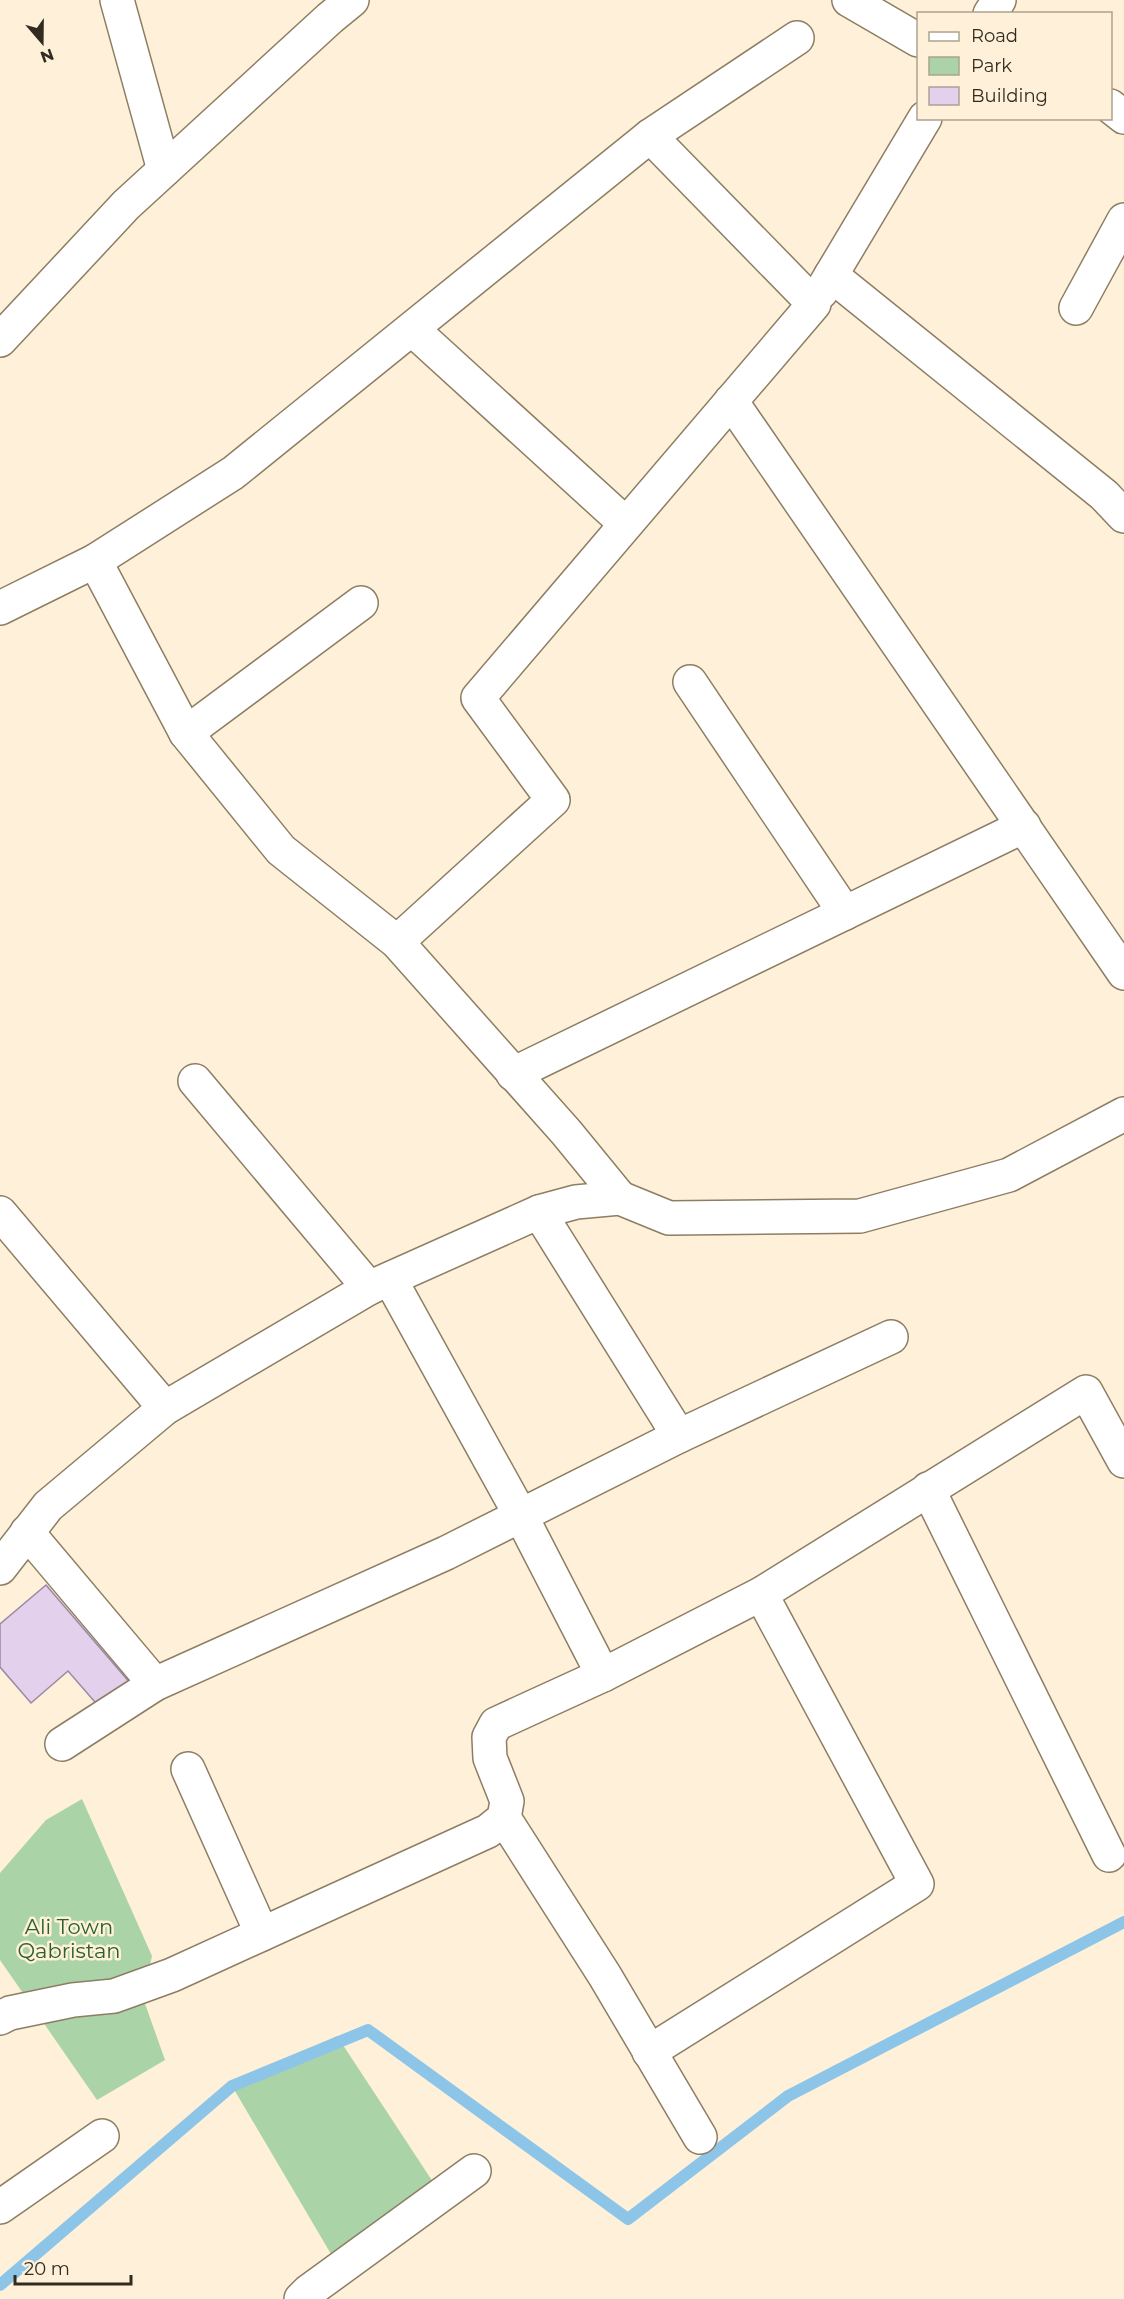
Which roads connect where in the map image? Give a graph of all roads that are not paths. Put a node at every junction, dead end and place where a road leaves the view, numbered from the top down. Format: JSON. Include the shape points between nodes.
{"nodes":[{"id":1,"x":117,"y":0,"type":"edge"},
{"id":2,"x":352,"y":0,"type":"edge"},
{"id":3,"x":849,"y":0,"type":"edge"},
{"id":4,"x":797,"y":38,"type":"dead end"},
{"id":5,"x":917,"y":39,"type":"edge"},
{"id":6,"x":1112,"y":108,"type":"edge"},
{"id":7,"x":1124,"y":117,"type":"edge"},
{"id":8,"x":924,"y":120,"type":"edge"},
{"id":9,"x":650,"y":136,"type":"junction"},
{"id":10,"x":164,"y":170,"type":"junction"},
{"id":11,"x":1124,"y":220,"type":"edge"},
{"id":12,"x":831,"y":275,"type":"junction"},
{"id":13,"x":814,"y":304,"type":"junction"},
{"id":14,"x":1076,"y":308,"type":"dead end"},
{"id":15,"x":412,"y":329,"type":"junction"},
{"id":16,"x":0,"y":340,"type":"edge"},
{"id":17,"x":732,"y":401,"type":"junction"},
{"id":18,"x":1124,"y":516,"type":"edge"},
{"id":19,"x":626,"y":524,"type":"junction"},
{"id":20,"x":95,"y":561,"type":"junction"},
{"id":21,"x":361,"y":603,"type":"dead end"},
{"id":22,"x":0,"y":608,"type":"edge"},
{"id":23,"x":690,"y":682,"type":"dead end"},
{"id":24,"x":186,"y":734,"type":"junction"},
{"id":25,"x":1024,"y":826,"type":"junction"},
{"id":26,"x":845,"y":913,"type":"junction"},
{"id":27,"x":397,"y":942,"type":"junction"},
{"id":28,"x":1124,"y":973,"type":"edge"},
{"id":29,"x":513,"y":1074,"type":"junction"},
{"id":30,"x":195,"y":1081,"type":"dead end"},
{"id":31,"x":1124,"y":1114,"type":"edge"},
{"id":32,"x":620,"y":1198,"type":"junction"},
{"id":33,"x":539,"y":1212,"type":"junction"},
{"id":34,"x":0,"y":1213,"type":"edge"},
{"id":35,"x":379,"y":1284,"type":"junction"},
{"id":36,"x":891,"y":1337,"type":"dead end"},
{"id":37,"x":165,"y":1408,"type":"junction"},
{"id":38,"x":679,"y":1436,"type":"junction"},
{"id":39,"x":1124,"y":1461,"type":"edge"},
{"id":40,"x":928,"y":1489,"type":"junction"},
{"id":41,"x":520,"y":1516,"type":"junction"},
{"id":42,"x":27,"y":1533,"type":"junction"},
{"id":43,"x":0,"y":1568,"type":"edge"},
{"id":44,"x":761,"y":1594,"type":"junction"},
{"id":45,"x":603,"y":1676,"type":"junction"},
{"id":46,"x":155,"y":1684,"type":"junction"},
{"id":47,"x":62,"y":1744,"type":"dead end"},
{"id":48,"x":188,"y":1769,"type":"dead end"},
{"id":49,"x":504,"y":1818,"type":"junction"},
{"id":50,"x":1109,"y":1855,"type":"dead end"},
{"id":51,"x":262,"y":1934,"type":"junction"},
{"id":52,"x":0,"y":2018,"type":"edge"},
{"id":53,"x":649,"y":2052,"type":"junction"},
{"id":54,"x":102,"y":2136,"type":"dead end"},
{"id":55,"x":700,"y":2137,"type":"dead end"},
{"id":56,"x":474,"y":2171,"type":"dead end"},
{"id":57,"x":0,"y":2207,"type":"edge"},
{"id":58,"x":301,"y":2299,"type":"edge"}],
"edges":[{"from":1,"to":10,"type":"street"},
{"from":2,"to":10,"type":"street"},
{"from":3,"to":5,"type":"street"},
{"from":4,"to":9,"type":"street"},
{"from":6,"to":7,"type":"street"},
{"from":8,"to":12,"type":"street"},
{"from":9,"to":13,"type":"street"},
{"from":9,"to":15,"type":"street"},
{"from":10,"to":16,"type":"street","via":[[126,205]]},
{"from":11,"to":14,"type":"street"},
{"from":12,"to":13,"type":"street"},
{"from":12,"to":18,"type":"street","via":[[1104,495]]},
{"from":13,"to":17,"type":"street"},
{"from":15,"to":19,"type":"street"},
{"from":15,"to":20,"type":"street","via":[[233,473]]},
{"from":17,"to":19,"type":"street"},
{"from":17,"to":25,"type":"street"},
{"from":19,"to":27,"type":"street","via":[[478,698],[553,800]]},
{"from":20,"to":22,"type":"street"},
{"from":20,"to":24,"type":"street"},
{"from":21,"to":24,"type":"street"},
{"from":23,"to":26,"type":"street"},
{"from":24,"to":27,"type":"street","via":[[280,850]]},
{"from":25,"to":26,"type":"street"},
{"from":25,"to":28,"type":"street"},
{"from":26,"to":29,"type":"street"},
{"from":27,"to":29,"type":"street"},
{"from":29,"to":32,"type":"street"},
{"from":30,"to":35,"type":"street"},
{"from":31,"to":32,"type":"street","via":[[1009,1175],[860,1216],[669,1218]]},
{"from":32,"to":33,"type":"street","via":[[576,1202]]},
{"from":33,"to":35,"type":"street"},
{"from":33,"to":38,"type":"street"},
{"from":34,"to":37,"type":"street"},
{"from":35,"to":37,"type":"street"},
{"from":35,"to":41,"type":"street"},
{"from":36,"to":38,"type":"street"},
{"from":37,"to":42,"type":"street","via":[[48,1506]]},
{"from":38,"to":41,"type":"street"},
{"from":39,"to":40,"type":"street","via":[[1086,1392]]},
{"from":40,"to":44,"type":"street"},
{"from":40,"to":50,"type":"street"},
{"from":41,"to":45,"type":"street"},
{"from":41,"to":46,"type":"street"},
{"from":42,"to":43,"type":"street"},
{"from":42,"to":46,"type":"street"},
{"from":44,"to":45,"type":"street"},
{"from":44,"to":53,"type":"street","via":[[917,1884]]},
{"from":45,"to":49,"type":"street","via":[[496,1724],[489,1737],[490,1758],[507,1801]]},
{"from":46,"to":47,"type":"street"},
{"from":48,"to":51,"type":"street"},
{"from":49,"to":51,"type":"street","via":[[488,1831]]},
{"from":49,"to":53,"type":"street"},
{"from":51,"to":52,"type":"street","via":[[172,1975],[114,1996],[73,2000]]},
{"from":53,"to":55,"type":"street"},
{"from":54,"to":57,"type":"street"},
{"from":56,"to":58,"type":"street"}]}
